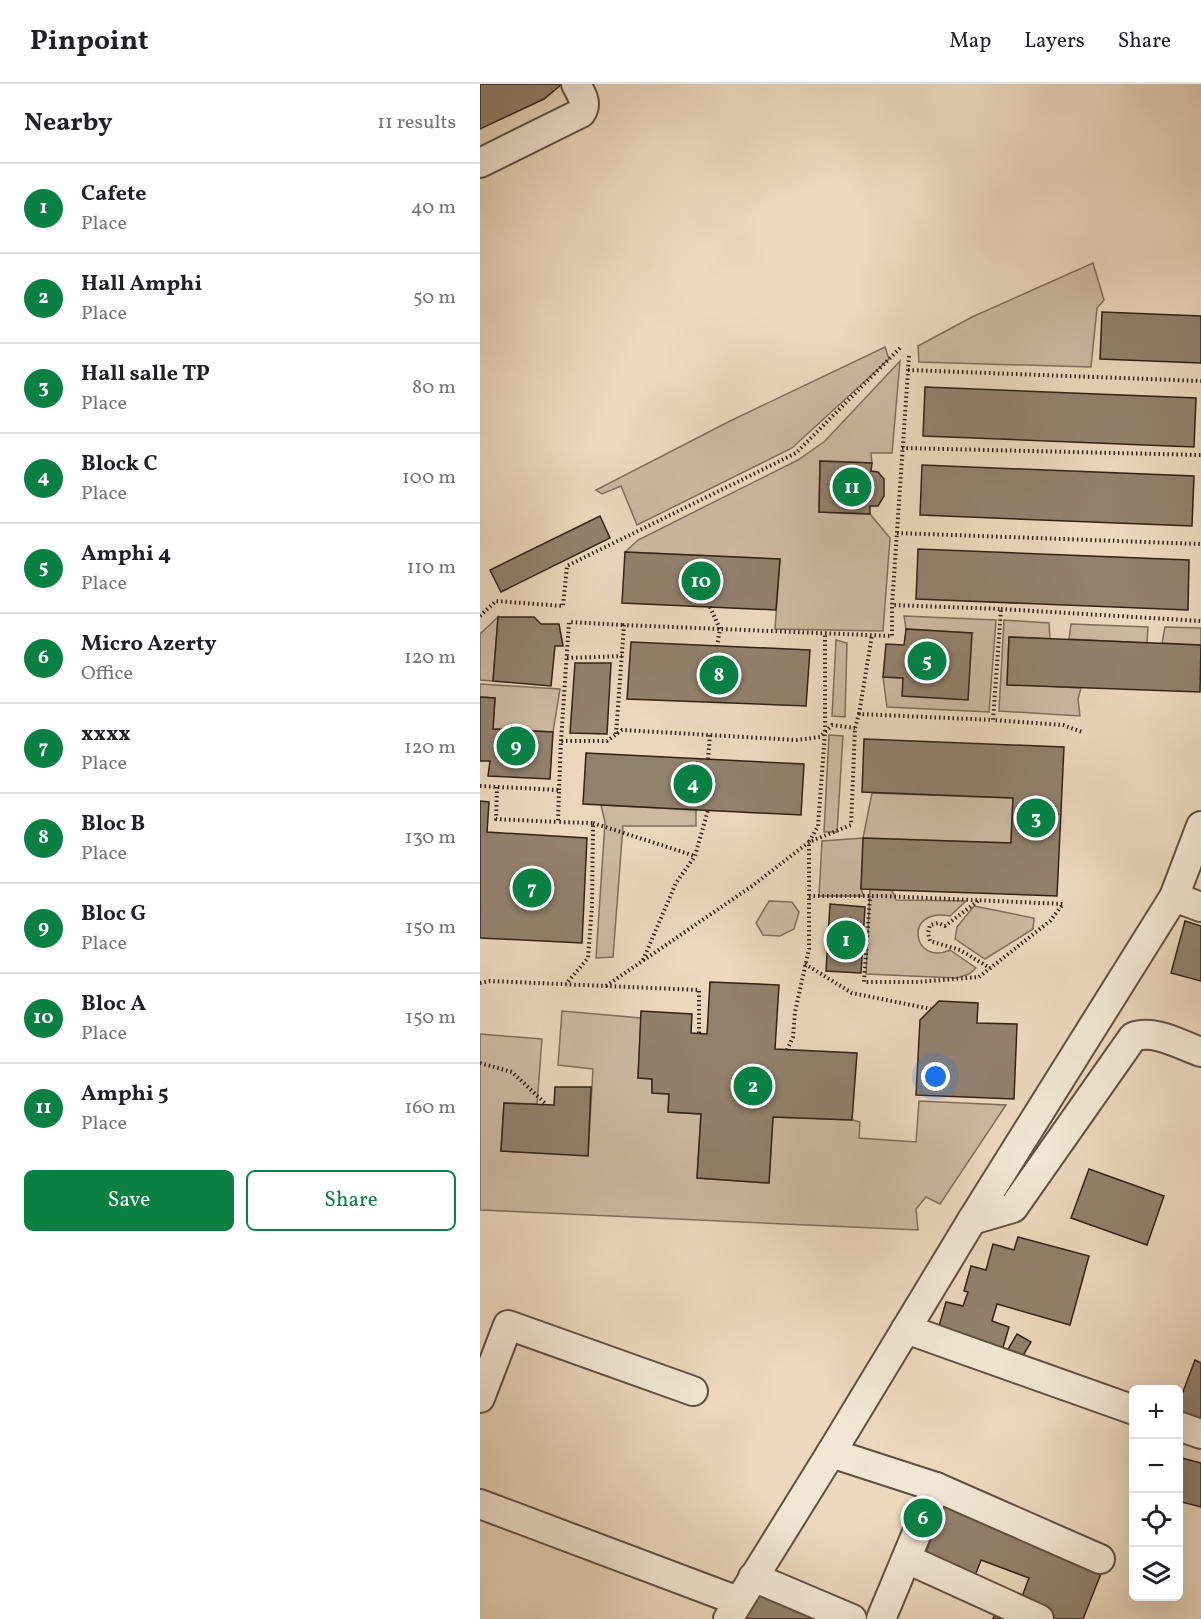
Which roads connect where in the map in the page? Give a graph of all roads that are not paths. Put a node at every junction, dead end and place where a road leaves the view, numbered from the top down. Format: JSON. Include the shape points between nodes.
{"nodes":[{"id":1,"x":576,"y":84,"type":"edge"},
{"id":2,"x":480,"y":163,"type":"edge"},
{"id":3,"x":1201,"y":826,"type":"edge"},
{"id":4,"x":1174,"y":897,"type":"junction"},
{"id":5,"x":1201,"y":907,"type":"edge"},
{"id":6,"x":1201,"y":1052,"type":"edge"},
{"id":7,"x":972,"y":1220,"type":"junction"},
{"id":8,"x":906,"y":1329,"type":"junction"},
{"id":9,"x":693,"y":1391,"type":"dead end"},
{"id":10,"x":480,"y":1398,"type":"edge"},
{"id":11,"x":1129,"y":1408,"type":"edge"},
{"id":12,"x":1183,"y":1427,"type":"edge"},
{"id":13,"x":1201,"y":1434,"type":"edge"},
{"id":14,"x":831,"y":1454,"type":"junction"},
{"id":15,"x":936,"y":1487,"type":"junction"},
{"id":16,"x":480,"y":1504,"type":"edge"},
{"id":17,"x":1100,"y":1558,"type":"dead end"},
{"id":18,"x":907,"y":1559,"type":"junction"},
{"id":19,"x":740,"y":1599,"type":"edge"},
{"id":20,"x":852,"y":1619,"type":"edge"},
{"id":21,"x":881,"y":1619,"type":"edge"},
{"id":22,"x":1039,"y":1619,"type":"edge"}],
"edges":[{"from":1,"to":2,"type":"street","via":[[585,101],[581,113]]},
{"from":3,"to":4,"type":"street"},
{"from":4,"to":5,"type":"street"},
{"from":4,"to":7,"type":"street"},
{"from":6,"to":7,"type":"street","via":[[1154,1035],[1133,1037],[1013,1208]]},
{"from":7,"to":8,"type":"street"},
{"from":8,"to":11,"type":"street"},
{"from":8,"to":14,"type":"street"},
{"from":9,"to":10,"type":"street","via":[[508,1325]]},
{"from":12,"to":13,"type":"street"},
{"from":14,"to":15,"type":"street"},
{"from":14,"to":19,"type":"street"},
{"from":15,"to":17,"type":"street"},
{"from":15,"to":18,"type":"street"},
{"from":16,"to":19,"type":"street"},
{"from":18,"to":21,"type":"street"},
{"from":18,"to":22,"type":"street"},
{"from":19,"to":20,"type":"street"}]}
